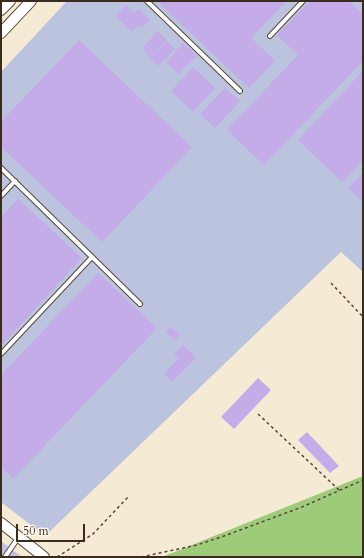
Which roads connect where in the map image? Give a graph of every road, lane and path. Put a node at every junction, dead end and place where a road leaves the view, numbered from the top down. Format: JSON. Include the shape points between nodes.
{"nodes":[{"id":1,"x":10,"y":1,"type":"edge"},
{"id":2,"x":31,"y":1,"type":"edge"},
{"id":3,"x":147,"y":1,"type":"edge"},
{"id":4,"x":303,"y":1,"type":"edge"},
{"id":5,"x":1,"y":10,"type":"edge"},
{"id":6,"x":1,"y":33,"type":"edge"},
{"id":7,"x":270,"y":36,"type":"dead end"},
{"id":8,"x":240,"y":90,"type":"dead end"},
{"id":9,"x":1,"y":168,"type":"edge"},
{"id":10,"x":15,"y":182,"type":"junction"},
{"id":11,"x":1,"y":196,"type":"edge"},
{"id":12,"x":92,"y":257,"type":"junction"},
{"id":13,"x":331,"y":283,"type":"dead end"},
{"id":14,"x":140,"y":304,"type":"dead end"},
{"id":15,"x":363,"y":317,"type":"edge"},
{"id":16,"x":1,"y":354,"type":"edge"},
{"id":17,"x":258,"y":414,"type":"dead end"},
{"id":18,"x":363,"y":480,"type":"edge"},
{"id":19,"x":340,"y":490,"type":"junction"},
{"id":20,"x":129,"y":496,"type":"dead end"},
{"id":21,"x":1,"y":523,"type":"edge"},
{"id":22,"x":19,"y":537,"type":"junction"},
{"id":23,"x":5,"y":557,"type":"edge"},
{"id":24,"x":44,"y":557,"type":"edge"},
{"id":25,"x":58,"y":557,"type":"edge"},
{"id":26,"x":140,"y":557,"type":"edge"}],
"edges":[{"from":1,"to":5,"type":"street"},
{"from":2,"to":6,"type":"street"},
{"from":3,"to":8,"type":"lane"},
{"from":4,"to":7,"type":"lane"},
{"from":9,"to":10,"type":"lane"},
{"from":10,"to":11,"type":"lane"},
{"from":10,"to":12,"type":"lane"},
{"from":12,"to":14,"type":"lane"},
{"from":12,"to":16,"type":"lane"},
{"from":13,"to":15,"type":"path"},
{"from":17,"to":19,"type":"path"},
{"from":18,"to":19,"type":"path"},
{"from":19,"to":26,"type":"path","via":[[224,536],[197,545]]},
{"from":20,"to":25,"type":"path","via":[[93,534]]},
{"from":21,"to":22,"type":"street"},
{"from":22,"to":23,"type":"lane"},
{"from":22,"to":24,"type":"street"}]}
